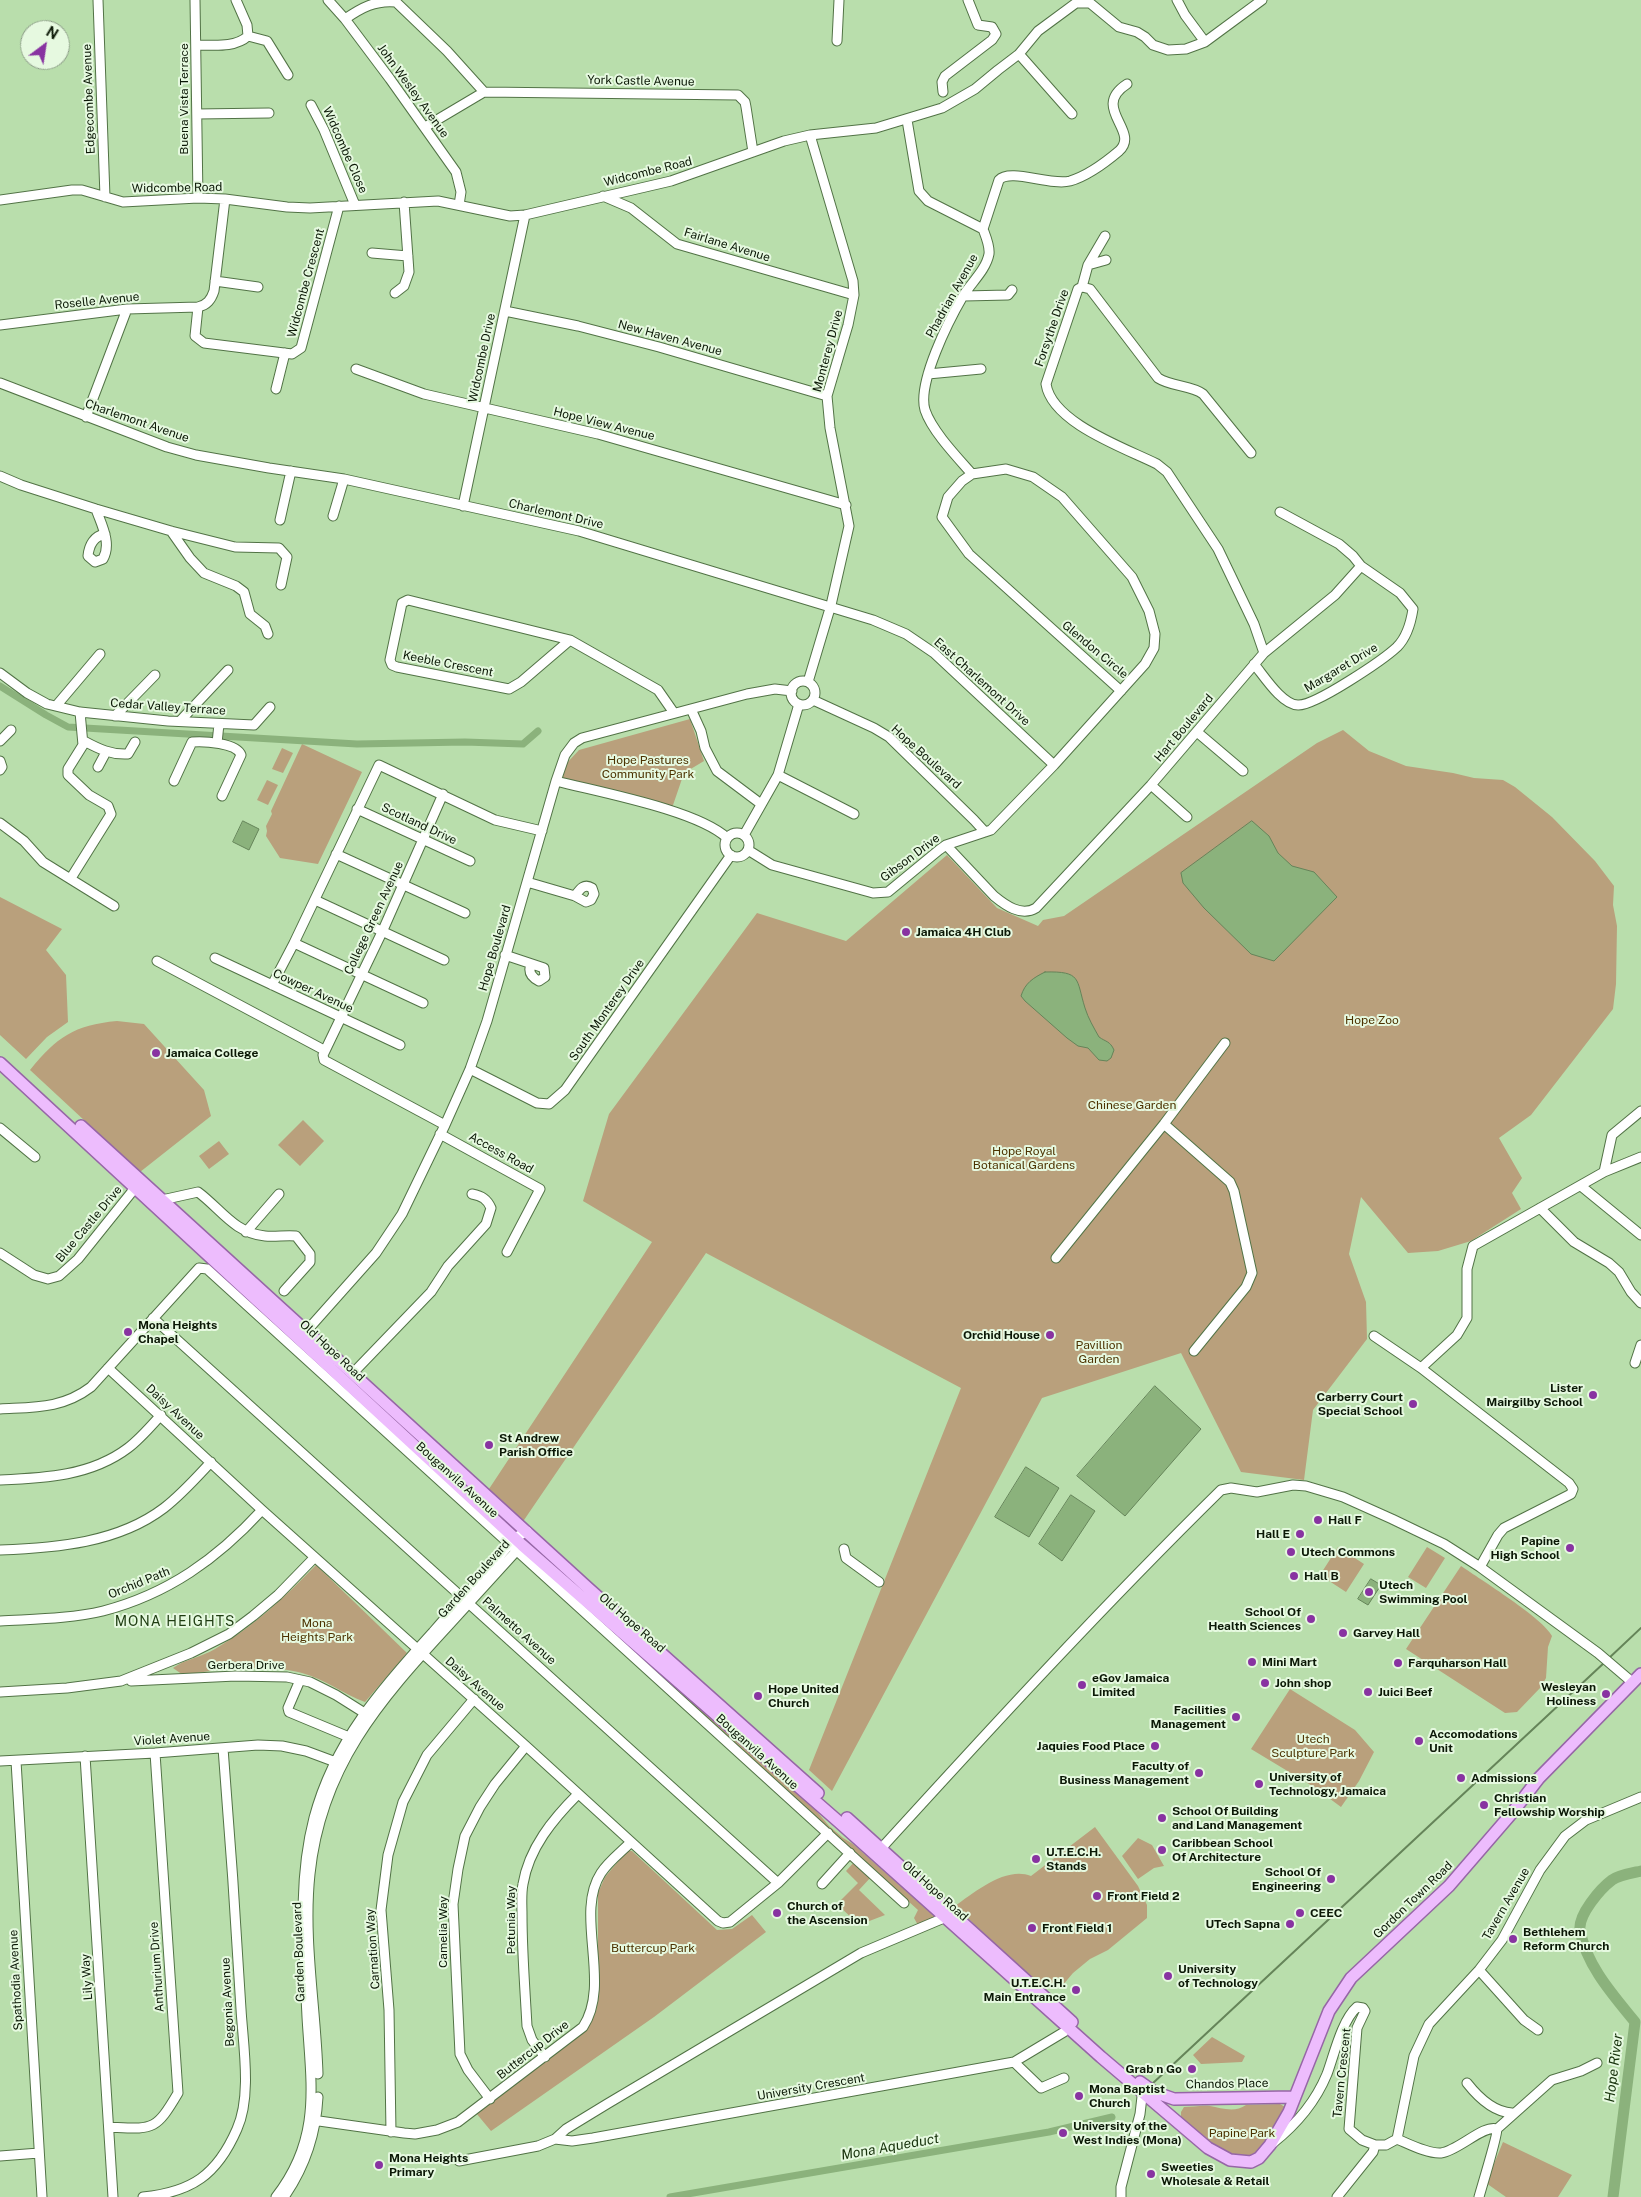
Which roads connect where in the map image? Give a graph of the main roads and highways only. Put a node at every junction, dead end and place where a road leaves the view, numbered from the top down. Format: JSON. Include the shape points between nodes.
{"nodes":[{"id":1,"x":0,"y":1053,"type":"edge"},
{"id":2,"x":0,"y":1062,"type":"edge"},
{"id":3,"x":138,"y":1184,"type":"junction"},
{"id":4,"x":303,"y":1335,"type":"junction"},
{"id":5,"x":1641,"y":1674,"type":"edge"},
{"id":6,"x":878,"y":1852,"type":"junction"},
{"id":7,"x":1143,"y":2089,"type":"junction"},
{"id":8,"x":1162,"y":2096,"type":"joint"},
{"id":9,"x":1294,"y":2097,"type":"junction"},
{"id":10,"x":1186,"y":2100,"type":"junction"},
{"id":11,"x":1182,"y":2127,"type":"junction"},
{"id":12,"x":1268,"y":2148,"type":"joint"}],
"edges":[{"from":1,"to":3,"type":"main road","name":"Old Hope Road"},
{"from":2,"to":3,"type":"main road","name":"Old Hope Road"},
{"from":3,"to":4,"type":"main road","name":"Old Hope Road"},
{"from":3,"to":4,"type":"main road","name":"Old Hope Road","via":[[162,1200]]},
{"from":4,"to":6,"type":"main road","name":"Old Hope Road","via":[[353,1373]]},
{"from":4,"to":6,"type":"main road","name":"Old Hope Road","via":[[515,1544]]},
{"from":5,"to":9,"type":"main road","name":"Gordon Town Road","via":[[1539,1778],[1449,1886],[1347,1983],[1329,2011]]},
{"from":6,"to":7,"type":"main road","name":"Old Hope Road"},
{"from":7,"to":8,"type":"main road","name":"Old Hope Road"},
{"from":7,"to":11,"type":"main road","name":"Old Hope Road"},
{"from":8,"to":10,"type":"main road","name":"Chandos Place"},
{"from":9,"to":10,"type":"main road","name":"Chandos Place"},
{"from":9,"to":12,"type":"main road","name":"Gordon Town Road","via":[[1285,2122]]},
{"from":10,"to":11,"type":"main road","via":[[1179,2105],[1177,2112]]},
{"from":11,"to":12,"type":"main road","name":"Old Hope Road","via":[[1208,2148],[1230,2160],[1251,2162]]}]}
